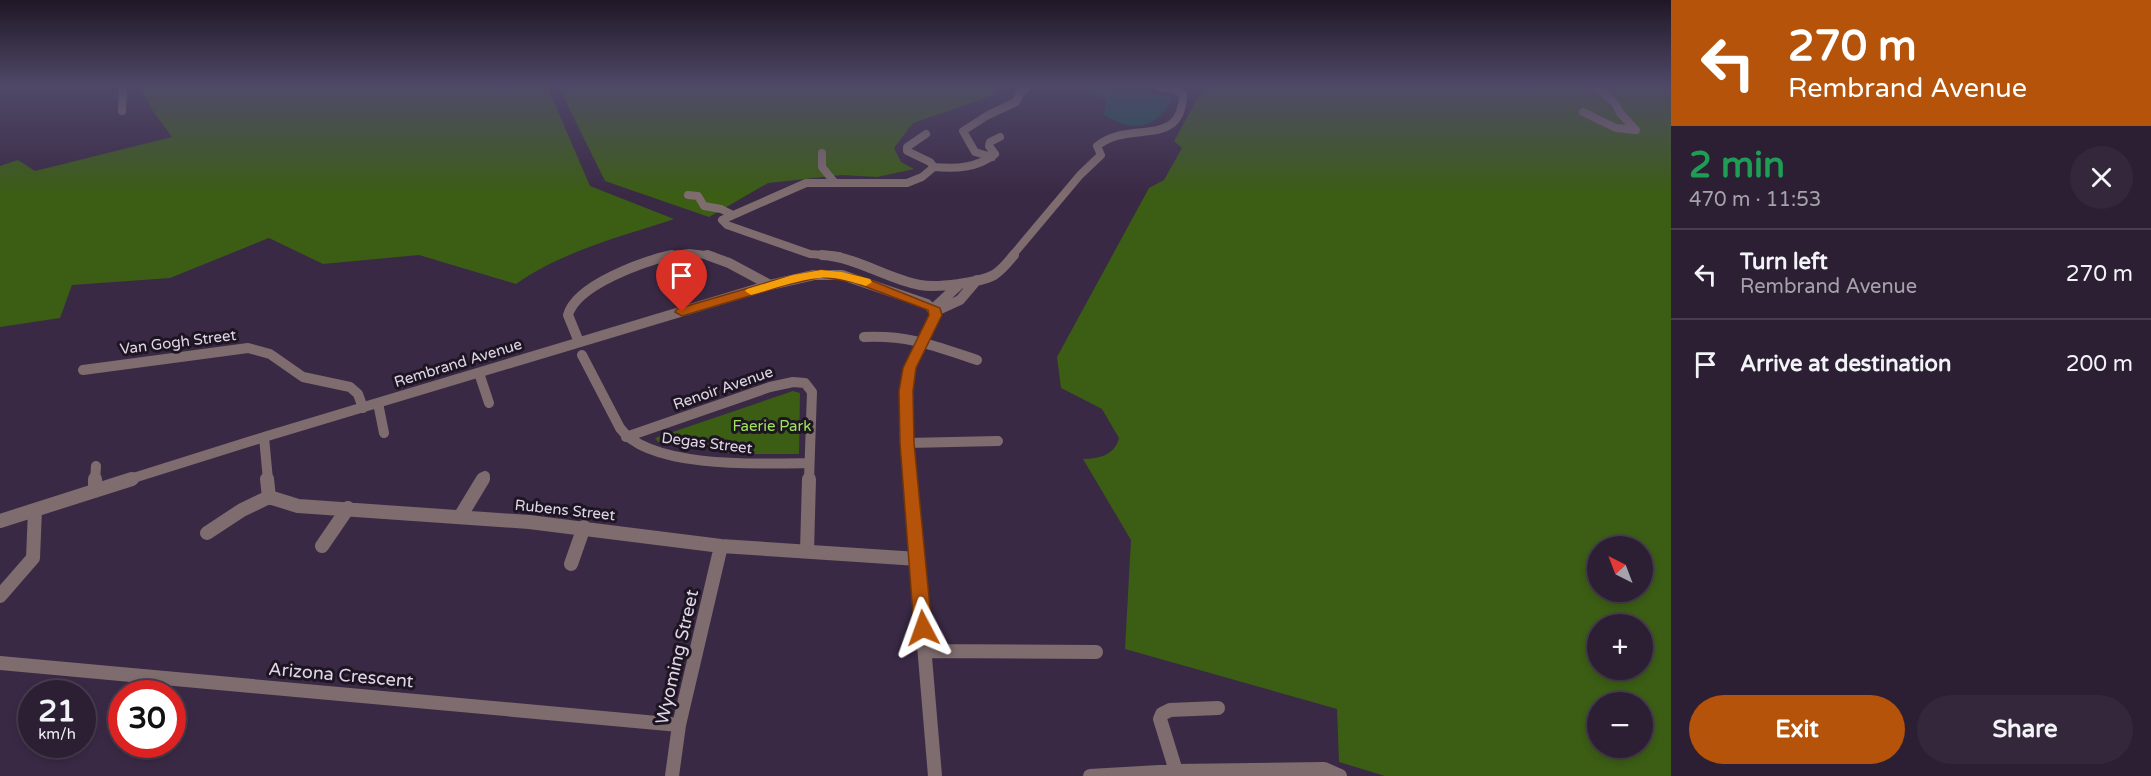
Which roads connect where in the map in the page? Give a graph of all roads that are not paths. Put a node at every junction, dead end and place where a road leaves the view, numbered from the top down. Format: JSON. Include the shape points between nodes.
{"nodes":[{"id":1,"x":977,"y":122,"type":"edge"},
{"id":2,"x":1174,"y":122,"type":"edge"},
{"id":3,"x":1602,"y":122,"type":"edge"},
{"id":4,"x":1629,"y":122,"type":"edge"},
{"id":5,"x":926,"y":134,"type":"dead end"},
{"id":6,"x":1000,"y":136,"type":"dead end"},
{"id":7,"x":822,"y":153,"type":"dead end"},
{"id":8,"x":992,"y":157,"type":"junction"},
{"id":9,"x":934,"y":167,"type":"junction"},
{"id":10,"x":835,"y":183,"type":"junction"},
{"id":11,"x":688,"y":195,"type":"dead end"},
{"id":12,"x":731,"y":214,"type":"junction"},
{"id":13,"x":977,"y":280,"type":"junction"},
{"id":14,"x":961,"y":284,"type":"junction"},
{"id":15,"x":770,"y":285,"type":"junction"},
{"id":16,"x":932,"y":308,"type":"junction"},
{"id":17,"x":864,"y":337,"type":"dead end"},
{"id":18,"x":921,"y":341,"type":"junction"},
{"id":19,"x":579,"y":342,"type":"junction"},
{"id":20,"x":582,"y":356,"type":"dead end"},
{"id":21,"x":977,"y":360,"type":"dead end"},
{"id":22,"x":83,"y":370,"type":"dead end"},
{"id":23,"x":479,"y":374,"type":"junction"},
{"id":24,"x":378,"y":403,"type":"junction"},
{"id":25,"x":489,"y":403,"type":"dead end"},
{"id":26,"x":363,"y":408,"type":"junction"},
{"id":27,"x":384,"y":433,"type":"dead end"},
{"id":28,"x":264,"y":437,"type":"junction"},
{"id":29,"x":626,"y":437,"type":"junction"},
{"id":30,"x":998,"y":441,"type":"dead end"},
{"id":31,"x":907,"y":443,"type":"junction"},
{"id":32,"x":809,"y":463,"type":"junction"},
{"id":33,"x":96,"y":466,"type":"dead end"},
{"id":34,"x":485,"y":476,"type":"dead end"},
{"id":35,"x":95,"y":491,"type":"junction"},
{"id":36,"x":269,"y":497,"type":"junction"},
{"id":37,"x":348,"y":508,"type":"junction"},
{"id":38,"x":35,"y":510,"type":"junction"},
{"id":39,"x":460,"y":517,"type":"junction"},
{"id":40,"x":0,"y":521,"type":"edge"},
{"id":41,"x":584,"y":527,"type":"junction"},
{"id":42,"x":207,"y":533,"type":"dead end"},
{"id":43,"x":322,"y":546,"type":"dead end"},
{"id":44,"x":721,"y":546,"type":"junction"},
{"id":45,"x":807,"y":551,"type":"junction"},
{"id":46,"x":918,"y":559,"type":"junction"},
{"id":47,"x":571,"y":564,"type":"dead end"},
{"id":48,"x":0,"y":596,"type":"edge"},
{"id":49,"x":925,"y":651,"type":"junction"},
{"id":50,"x":1096,"y":652,"type":"dead end"},
{"id":51,"x":0,"y":663,"type":"edge"},
{"id":52,"x":1218,"y":708,"type":"dead end"},
{"id":53,"x":679,"y":725,"type":"junction"},
{"id":54,"x":1186,"y":773,"type":"edge"},
{"id":55,"x":672,"y":776,"type":"edge"},
{"id":56,"x":935,"y":776,"type":"edge"},
{"id":57,"x":1090,"y":776,"type":"edge"},
{"id":58,"x":1341,"y":776,"type":"edge"}],
"edges":[{"from":1,"to":8,"type":"street","via":[[963,131],[975,152]]},
{"from":2,"to":13,"type":"street","via":[[1162,129],[1102,139],[1097,146],[1102,154],[1000,270]]},
{"from":3,"to":4,"type":"street","via":[[1636,130]]},
{"from":5,"to":9,"type":"street","via":[[906,149]]},
{"from":6,"to":8,"type":"street","via":[[989,143],[996,153]]},
{"from":7,"to":10,"type":"street","via":[[822,167]]},
{"from":8,"to":9,"type":"street","via":[[973,166]]},
{"from":9,"to":10,"type":"street","via":[[911,182]]},
{"from":10,"to":12,"type":"street","via":[[804,184]]},
{"from":11,"to":12,"type":"street","via":[[698,196],[704,206]]},
{"from":12,"to":14,"type":"street","via":[[722,222],[810,254],[838,256],[921,285]]},
{"from":13,"to":14,"type":"street"},
{"from":13,"to":16,"type":"street","via":[[959,301]]},
{"from":14,"to":16,"type":"street"},
{"from":15,"to":16,"type":"street","name":"Rembrand Avenue","via":[[814,275],[842,275]]},
{"from":15,"to":19,"type":"street","name":"Rembrand Avenue"},
{"from":15,"to":19,"type":"street","via":[[701,254],[676,255],[631,267],[586,293],[570,308],[568,317]]},
{"from":16,"to":18,"type":"street"},
{"from":17,"to":18,"type":"street","via":[[893,336]]},
{"from":18,"to":21,"type":"street"},
{"from":18,"to":31,"type":"street","via":[[906,382]]},
{"from":19,"to":23,"type":"street","name":"Rembrand Avenue"},
{"from":20,"to":29,"type":"street"},
{"from":22,"to":26,"type":"street","name":"Van Gogh Street","via":[[248,348],[270,354],[303,377],[350,387],[358,394]]},
{"from":23,"to":24,"type":"street","name":"Rembrand Avenue"},
{"from":23,"to":25,"type":"street"},
{"from":24,"to":26,"type":"street","name":"Rembrand Avenue"},
{"from":24,"to":27,"type":"street"},
{"from":26,"to":28,"type":"street","name":"Rembrand Avenue"},
{"from":28,"to":35,"type":"street","name":"Rembrand Avenue"},
{"from":28,"to":36,"type":"street"},
{"from":29,"to":32,"type":"street","name":"Degas Street","via":[[649,451],[676,455],[747,463]]},
{"from":29,"to":32,"type":"street","name":"Renoir Avenue","via":[[770,387],[800,382],[812,392]]},
{"from":30,"to":31,"type":"street"},
{"from":31,"to":46,"type":"street"},
{"from":32,"to":45,"type":"street","name":"Renoir Avenue"},
{"from":33,"to":35,"type":"street"},
{"from":34,"to":39,"type":"street"},
{"from":35,"to":38,"type":"street","name":"Rembrand Avenue"},
{"from":36,"to":37,"type":"street","name":"Rubens Street","via":[[290,505]]},
{"from":36,"to":42,"type":"street"},
{"from":37,"to":39,"type":"street","name":"Rubens Street"},
{"from":37,"to":43,"type":"street"},
{"from":38,"to":40,"type":"street","name":"Rembrand Avenue"},
{"from":38,"to":48,"type":"street","via":[[33,558]]},
{"from":39,"to":41,"type":"street","name":"Rubens Street"},
{"from":41,"to":44,"type":"street","name":"Rubens Street"},
{"from":41,"to":47,"type":"street"},
{"from":44,"to":45,"type":"street","name":"Rubens Street"},
{"from":44,"to":53,"type":"street","name":"Wyoming Street"},
{"from":45,"to":46,"type":"street","name":"Rubens Street"},
{"from":46,"to":49,"type":"street"},
{"from":49,"to":50,"type":"street"},
{"from":49,"to":56,"type":"street"},
{"from":51,"to":53,"type":"street","name":"Arizona Crescent"},
{"from":52,"to":54,"type":"street","via":[[1170,710],[1162,714],[1162,727]]},
{"from":53,"to":55,"type":"street","name":"Wyoming Street"},
{"from":54,"to":57,"type":"street"},
{"from":54,"to":58,"type":"street","via":[[1324,769]]}]}
